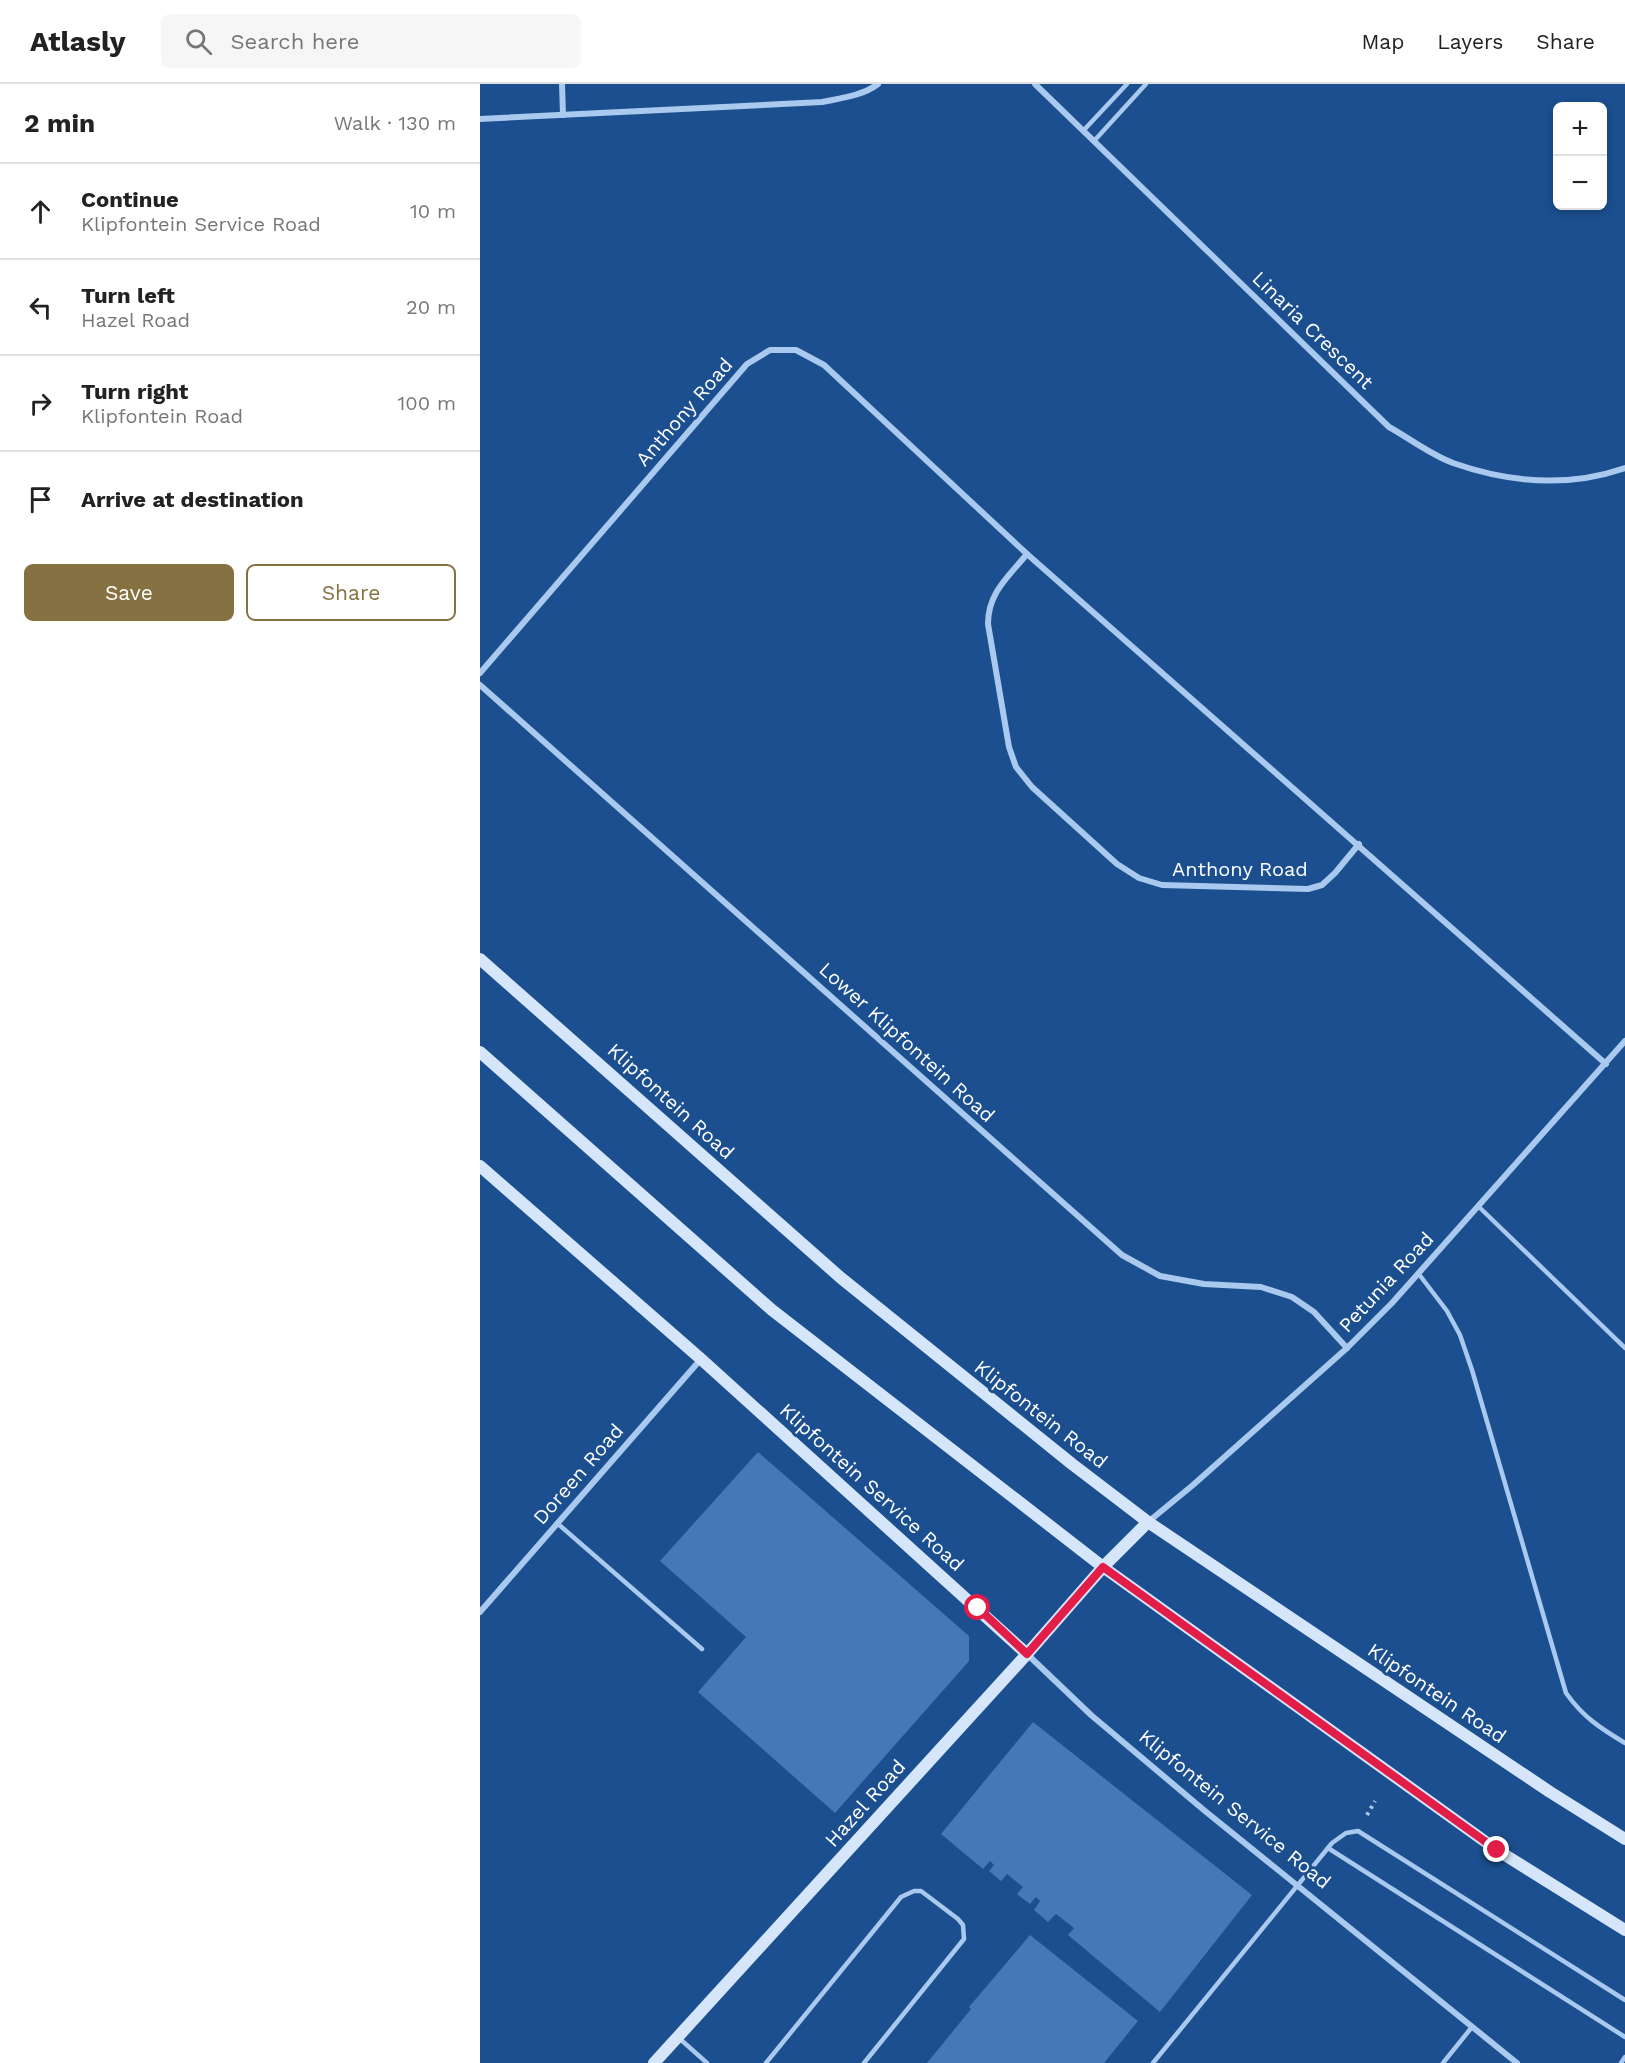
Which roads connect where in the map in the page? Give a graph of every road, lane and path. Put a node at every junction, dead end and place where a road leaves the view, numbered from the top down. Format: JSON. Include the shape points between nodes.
{"nodes":[{"id":1,"x":562,"y":84,"type":"edge"},
{"id":2,"x":878,"y":84,"type":"edge"},
{"id":3,"x":1035,"y":84,"type":"edge"},
{"id":4,"x":1126,"y":84,"type":"edge"},
{"id":5,"x":1146,"y":84,"type":"edge"},
{"id":6,"x":563,"y":116,"type":"junction"},
{"id":7,"x":480,"y":119,"type":"edge"},
{"id":8,"x":1083,"y":131,"type":"junction"},
{"id":9,"x":1094,"y":141,"type":"junction"},
{"id":10,"x":1625,"y":468,"type":"edge"},
{"id":11,"x":1027,"y":554,"type":"junction"},
{"id":12,"x":480,"y":674,"type":"edge"},
{"id":13,"x":480,"y":685,"type":"edge"},
{"id":14,"x":1359,"y":844,"type":"junction"},
{"id":15,"x":480,"y":959,"type":"edge"},
{"id":16,"x":1625,"y":1041,"type":"edge"},
{"id":17,"x":480,"y":1052,"type":"edge"},
{"id":18,"x":1606,"y":1064,"type":"junction"},
{"id":19,"x":480,"y":1166,"type":"edge"},
{"id":20,"x":1478,"y":1206,"type":"junction"},
{"id":21,"x":1418,"y":1273,"type":"junction"},
{"id":22,"x":1347,"y":1348,"type":"junction"},
{"id":23,"x":1625,"y":1348,"type":"edge"},
{"id":24,"x":701,"y":1359,"type":"junction"},
{"id":25,"x":1148,"y":1522,"type":"junction"},
{"id":26,"x":557,"y":1523,"type":"junction"},
{"id":27,"x":1103,"y":1567,"type":"junction"},
{"id":28,"x":480,"y":1611,"type":"edge"},
{"id":29,"x":702,"y":1649,"type":"dead end"},
{"id":30,"x":1027,"y":1654,"type":"junction"},
{"id":31,"x":1625,"y":1743,"type":"edge"},
{"id":32,"x":1625,"y":1839,"type":"edge"},
{"id":33,"x":1328,"y":1848,"type":"junction"},
{"id":34,"x":1297,"y":1885,"type":"junction"},
{"id":35,"x":1625,"y":1930,"type":"edge"},
{"id":36,"x":1625,"y":2000,"type":"edge"},
{"id":37,"x":1472,"y":2027,"type":"junction"},
{"id":38,"x":678,"y":2037,"type":"junction"},
{"id":39,"x":1625,"y":2037,"type":"edge"},
{"id":40,"x":1625,"y":2057,"type":"edge"},
{"id":41,"x":654,"y":2063,"type":"edge"},
{"id":42,"x":707,"y":2063,"type":"edge"},
{"id":43,"x":766,"y":2063,"type":"edge"},
{"id":44,"x":864,"y":2063,"type":"edge"},
{"id":45,"x":1153,"y":2063,"type":"edge"},
{"id":46,"x":1443,"y":2063,"type":"edge"},
{"id":47,"x":1517,"y":2063,"type":"edge"},
{"id":48,"x":1621,"y":2063,"type":"edge"}],
"edges":[{"from":1,"to":6,"type":"street"},
{"from":2,"to":6,"type":"street","via":[[870,90],[822,102]]},
{"from":3,"to":8,"type":"street","name":"Linaria Crescent"},
{"from":4,"to":8,"type":"lane"},
{"from":5,"to":9,"type":"lane"},
{"from":6,"to":7,"type":"street"},
{"from":8,"to":9,"type":"street","name":"Linaria Crescent"},
{"from":9,"to":10,"type":"street","name":"Linaria Crescent","via":[[1389,427],[1452,462],[1509,478],[1555,483]]},
{"from":11,"to":12,"type":"street","name":"Anthony Road","via":[[824,365],[796,350],[770,350],[747,364]]},
{"from":11,"to":14,"type":"street","name":"Anthony Road"},
{"from":11,"to":14,"type":"street","name":"Anthony Road","via":[[998,589],[988,608],[1009,747],[1016,767],[1032,787],[1117,864],[1139,878],[1162,885],[1308,889],[1322,885]]},
{"from":13,"to":22,"type":"street","name":"Lower Klipfontein Road","via":[[1122,1255],[1160,1276],[1204,1284],[1261,1287],[1292,1297],[1314,1312]]},
{"from":14,"to":18,"type":"street","name":"Anthony Road"},
{"from":15,"to":25,"type":"main road","name":"Klipfontein Road","via":[[841,1278]]},
{"from":16,"to":18,"type":"street","name":"Petunia Road"},
{"from":17,"to":27,"type":"main road","via":[[772,1310]]},
{"from":18,"to":20,"type":"street","name":"Petunia Road"},
{"from":19,"to":24,"type":"main road","name":"Klipfontein Service Road"},
{"from":20,"to":21,"type":"street","name":"Petunia Road"},
{"from":20,"to":23,"type":"lane"},
{"from":21,"to":22,"type":"street","name":"Petunia Road"},
{"from":21,"to":31,"type":"lane","via":[[1460,1335],[1566,1693],[1595,1725]]},
{"from":22,"to":25,"type":"street","name":"Petunia Road"},
{"from":24,"to":26,"type":"street","name":"Doreen Road"},
{"from":24,"to":30,"type":"main road","name":"Klipfontein Service Road"},
{"from":25,"to":27,"type":"main road","name":"Hazel Road"},
{"from":25,"to":32,"type":"main road","name":"Klipfontein Road"},
{"from":26,"to":28,"type":"street","name":"Doreen Road"},
{"from":26,"to":29,"type":"lane"},
{"from":27,"to":30,"type":"main road","name":"Hazel Road"},
{"from":27,"to":35,"type":"main road","via":[[1497,1850]]},
{"from":30,"to":34,"type":"street","name":"Klipfontein Service Road","via":[[1091,1715]]},
{"from":30,"to":38,"type":"main road","name":"Hazel Road"},
{"from":33,"to":34,"type":"lane"},
{"from":33,"to":36,"type":"lane","via":[[1346,1833],[1358,1831]]},
{"from":33,"to":39,"type":"lane"},
{"from":34,"to":37,"type":"street","name":"Klipfontein Service Road"},
{"from":34,"to":45,"type":"lane"},
{"from":37,"to":46,"type":"lane"},
{"from":37,"to":47,"type":"street","name":"Klipfontein Service Road"},
{"from":38,"to":41,"type":"main road","name":"Hazel Road"},
{"from":38,"to":42,"type":"lane"},
{"from":40,"to":48,"type":"lane"},
{"from":43,"to":44,"type":"lane","via":[[901,1897],[921,1891],[958,1919],[963,1925],[964,1939]]}]}
